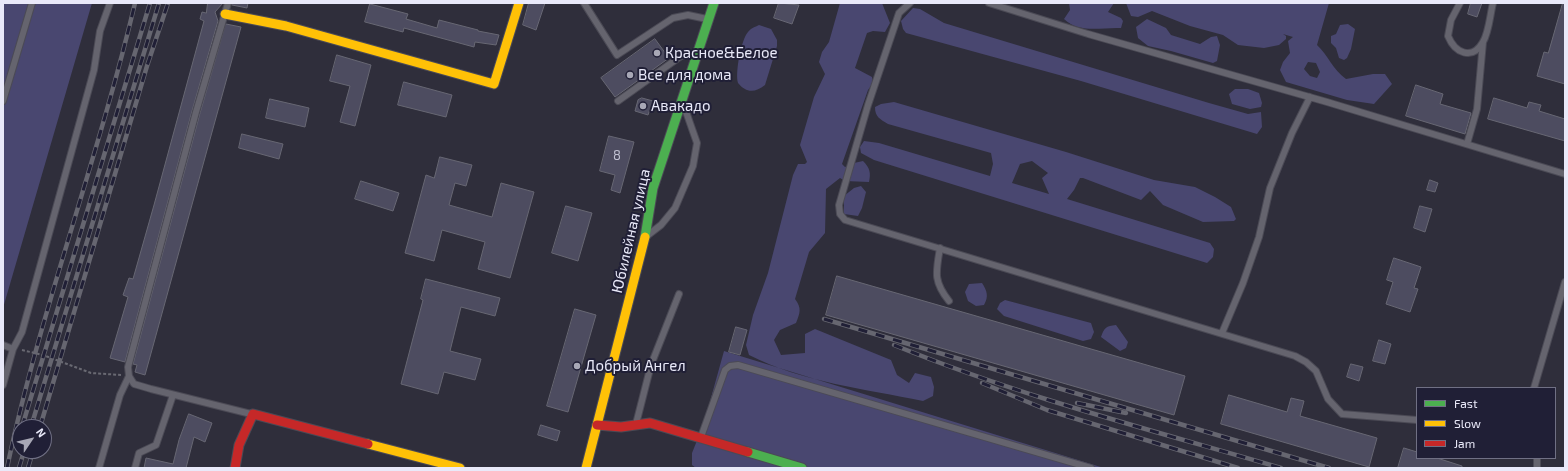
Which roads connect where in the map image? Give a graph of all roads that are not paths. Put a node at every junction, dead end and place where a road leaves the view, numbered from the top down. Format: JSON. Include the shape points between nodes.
{"nodes":[{"id":1,"x":32,"y":3,"type":"edge"},
{"id":2,"x":110,"y":3,"type":"edge"},
{"id":3,"x":228,"y":3,"type":"edge"},
{"id":4,"x":519,"y":3,"type":"edge"},
{"id":5,"x":584,"y":3,"type":"edge"},
{"id":6,"x":714,"y":3,"type":"edge"},
{"id":7,"x":910,"y":3,"type":"edge"},
{"id":8,"x":989,"y":3,"type":"edge"},
{"id":9,"x":1460,"y":3,"type":"edge"},
{"id":10,"x":1493,"y":3,"type":"edge"},
{"id":11,"x":225,"y":14,"type":"junction"},
{"id":12,"x":709,"y":20,"type":"junction"},
{"id":13,"x":1483,"y":42,"type":"junction"},
{"id":14,"x":698,"y":53,"type":"junction"},
{"id":15,"x":1310,"y":97,"type":"junction"},
{"id":16,"x":682,"y":100,"type":"junction"},
{"id":17,"x":3,"y":101,"type":"edge"},
{"id":18,"x":618,"y":102,"type":"dead end"},
{"id":19,"x":1467,"y":144,"type":"junction"},
{"id":20,"x":1565,"y":174,"type":"edge"},
{"id":21,"x":645,"y":238,"type":"junction"},
{"id":22,"x":940,"y":248,"type":"junction"},
{"id":23,"x":1565,"y":282,"type":"edge"},
{"id":24,"x":679,"y":294,"type":"dead end"},
{"id":25,"x":949,"y":301,"type":"dead end"},
{"id":26,"x":1222,"y":333,"type":"junction"},
{"id":27,"x":3,"y":344,"type":"edge"},
{"id":28,"x":14,"y":349,"type":"junction"},
{"id":29,"x":129,"y":376,"type":"junction"},
{"id":30,"x":3,"y":385,"type":"edge"},
{"id":31,"x":1534,"y":387,"type":"edge"},
{"id":32,"x":173,"y":395,"type":"junction"},
{"id":33,"x":253,"y":414,"type":"junction"},
{"id":34,"x":1416,"y":420,"type":"edge"},
{"id":35,"x":635,"y":425,"type":"junction"},
{"id":36,"x":597,"y":426,"type":"junction"},
{"id":37,"x":701,"y":437,"type":"junction"},
{"id":38,"x":100,"y":468,"type":"edge"},
{"id":39,"x":135,"y":468,"type":"edge"},
{"id":40,"x":235,"y":468,"type":"edge"},
{"id":41,"x":460,"y":468,"type":"edge"},
{"id":42,"x":586,"y":468,"type":"edge"},
{"id":43,"x":802,"y":468,"type":"edge"},
{"id":44,"x":1091,"y":468,"type":"edge"}],
"edges":[{"from":1,"to":17,"type":"lane"},
{"from":2,"to":28,"type":"lane","via":[[100,31],[94,70],[22,332]]},
{"from":3,"to":11,"type":"lane"},
{"from":4,"to":11,"type":"street","via":[[494,84],[286,26]]},
{"from":5,"to":12,"type":"lane","via":[[617,55],[673,18],[688,15]]},
{"from":6,"to":12,"type":"street","name":"Юбилейная улица"},
{"from":7,"to":22,"type":"lane","via":[[899,13],[868,105],[839,205],[840,214],[845,220]]},
{"from":8,"to":15,"type":"lane"},
{"from":9,"to":13,"type":"lane","via":[[1451,20],[1448,36],[1451,43],[1457,50],[1470,53]]},
{"from":10,"to":13,"type":"lane"},
{"from":11,"to":29,"type":"lane","via":[[130,359]]},
{"from":12,"to":14,"type":"street","name":"Юбилейная улица"},
{"from":13,"to":19,"type":"lane","via":[[1477,109]]},
{"from":14,"to":16,"type":"street","name":"Юбилейная улица"},
{"from":14,"to":18,"type":"lane","via":[[681,56]]},
{"from":15,"to":19,"type":"lane"},
{"from":15,"to":26,"type":"lane","via":[[1270,188],[1259,237]]},
{"from":16,"to":21,"type":"street","name":"Юбилейная улица","via":[[653,188]]},
{"from":16,"to":21,"type":"lane","via":[[697,143],[693,166],[675,208],[661,225]]},
{"from":19,"to":20,"type":"lane"},
{"from":21,"to":36,"type":"street","name":"Юбилейная улица"},
{"from":22,"to":25,"type":"lane","via":[[936,276],[939,289]]},
{"from":22,"to":26,"type":"lane"},
{"from":23,"to":31,"type":"lane"},
{"from":24,"to":35,"type":"lane","via":[[651,365]]},
{"from":26,"to":34,"type":"lane","via":[[1295,356],[1306,362],[1316,371],[1328,399],[1342,414]]},
{"from":27,"to":28,"type":"lane"},
{"from":28,"to":30,"type":"lane"},
{"from":29,"to":32,"type":"lane","via":[[134,384]]},
{"from":29,"to":38,"type":"lane","via":[[120,395]]},
{"from":32,"to":33,"type":"lane"},
{"from":32,"to":39,"type":"lane","via":[[156,445],[139,453]]},
{"from":33,"to":40,"type":"street","via":[[239,445]]},
{"from":33,"to":41,"type":"street"},
{"from":35,"to":36,"type":"street"},
{"from":35,"to":37,"type":"street","via":[[650,423]]},
{"from":36,"to":42,"type":"street","name":"Юбилейная улица"},
{"from":37,"to":43,"type":"street"},
{"from":37,"to":44,"type":"lane","via":[[725,370],[738,365]]}]}
